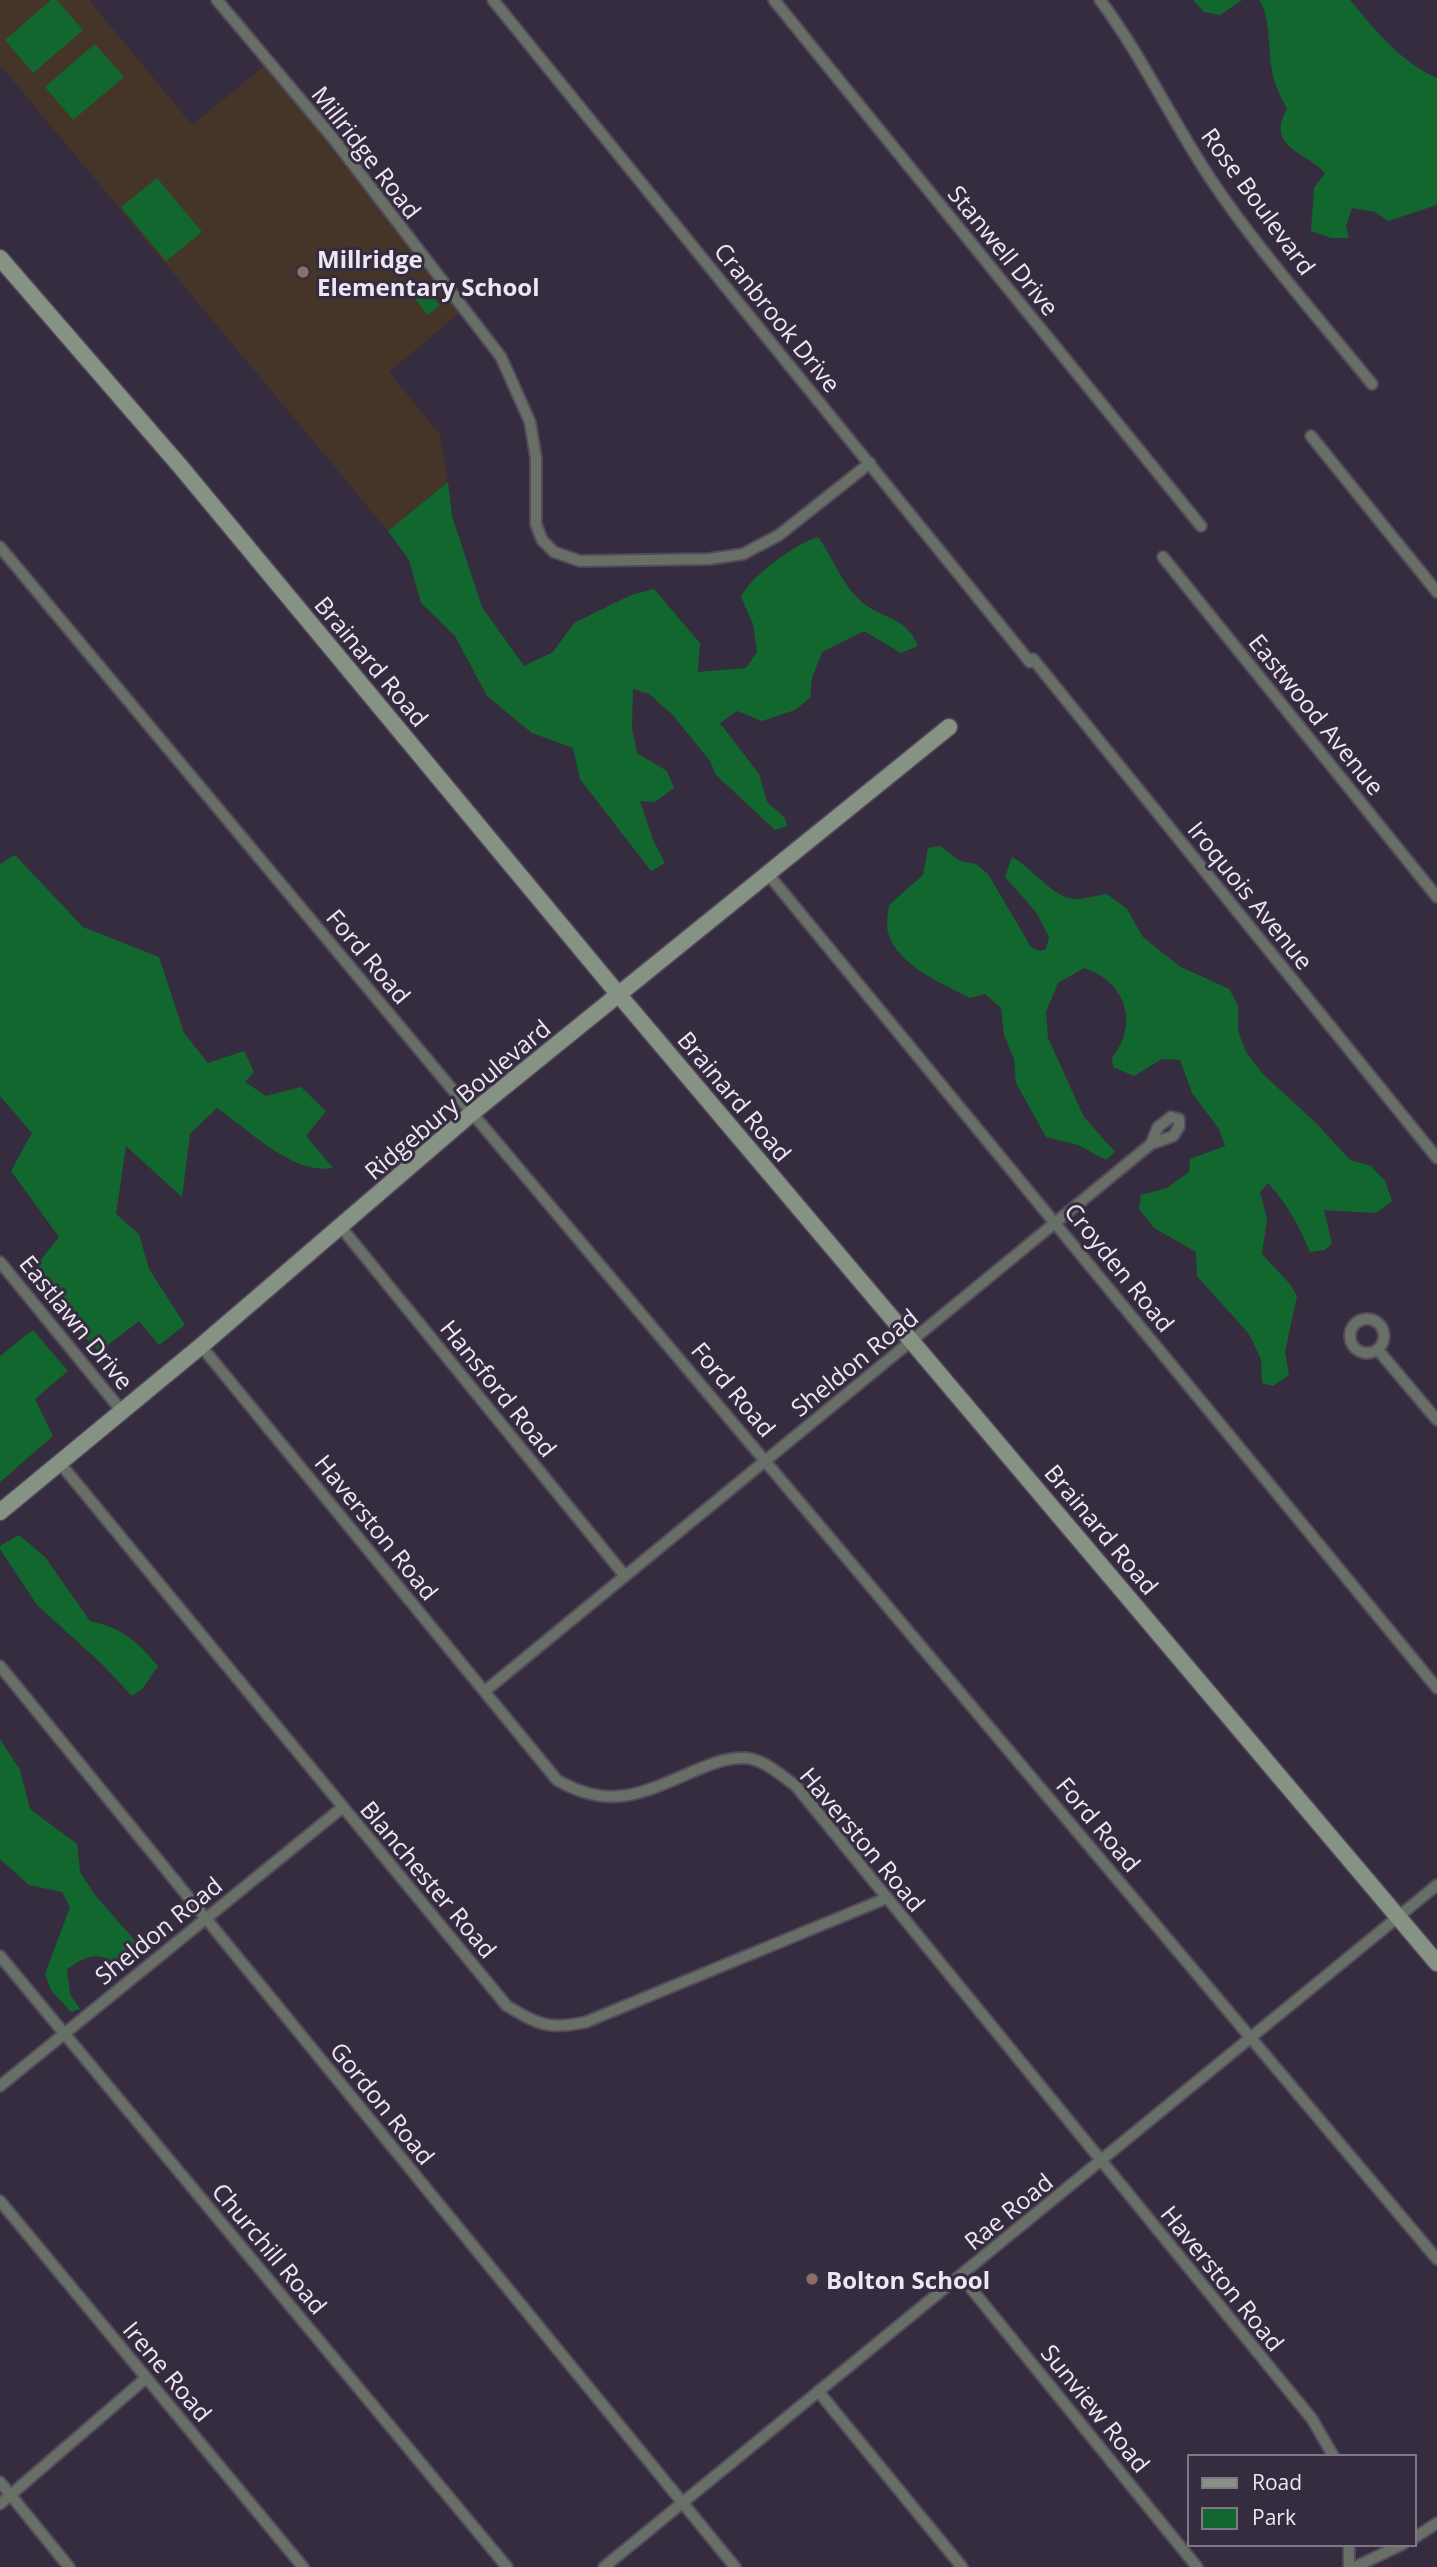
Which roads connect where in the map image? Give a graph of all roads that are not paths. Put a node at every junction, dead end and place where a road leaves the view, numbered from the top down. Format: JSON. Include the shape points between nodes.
{"nodes":[{"id":1,"x":217,"y":0,"type":"edge"},
{"id":2,"x":493,"y":0,"type":"edge"},
{"id":3,"x":774,"y":0,"type":"edge"},
{"id":4,"x":1100,"y":0,"type":"edge"},
{"id":5,"x":0,"y":258,"type":"edge"},
{"id":6,"x":1372,"y":384,"type":"dead end"},
{"id":7,"x":1311,"y":436,"type":"dead end"},
{"id":8,"x":870,"y":463,"type":"junction"},
{"id":9,"x":1201,"y":526,"type":"dead end"},
{"id":10,"x":0,"y":547,"type":"edge"},
{"id":11,"x":1163,"y":557,"type":"dead end"},
{"id":12,"x":1437,"y":592,"type":"edge"},
{"id":13,"x":1032,"y":661,"type":"joint"},
{"id":14,"x":949,"y":727,"type":"dead end"},
{"id":15,"x":768,"y":874,"type":"junction"},
{"id":16,"x":1437,"y":897,"type":"edge"},
{"id":17,"x":619,"y":995,"type":"junction"},
{"id":18,"x":472,"y":1113,"type":"junction"},
{"id":19,"x":1151,"y":1144,"type":"dead end"},
{"id":20,"x":1437,"y":1158,"type":"edge"},
{"id":21,"x":1056,"y":1222,"type":"junction"},
{"id":22,"x":340,"y":1226,"type":"junction"},
{"id":23,"x":0,"y":1262,"type":"edge"},
{"id":24,"x":915,"y":1341,"type":"junction"},
{"id":25,"x":201,"y":1346,"type":"junction"},
{"id":26,"x":1378,"y":1350,"type":"dead end"},
{"id":27,"x":121,"y":1410,"type":"junction"},
{"id":28,"x":1437,"y":1420,"type":"edge"},
{"id":29,"x":767,"y":1461,"type":"junction"},
{"id":30,"x":59,"y":1462,"type":"junction"},
{"id":31,"x":0,"y":1512,"type":"edge"},
{"id":32,"x":625,"y":1576,"type":"junction"},
{"id":33,"x":0,"y":1665,"type":"edge"},
{"id":34,"x":1437,"y":1688,"type":"edge"},
{"id":35,"x":485,"y":1691,"type":"junction"},
{"id":36,"x":343,"y":1807,"type":"junction"},
{"id":37,"x":1437,"y":1885,"type":"edge"},
{"id":38,"x":887,"y":1898,"type":"junction"},
{"id":39,"x":1398,"y":1916,"type":"junction"},
{"id":40,"x":205,"y":1919,"type":"junction"},
{"id":41,"x":0,"y":1956,"type":"edge"},
{"id":42,"x":1437,"y":1963,"type":"edge"},
{"id":43,"x":64,"y":2033,"type":"junction"},
{"id":44,"x":1251,"y":2038,"type":"junction"},
{"id":45,"x":0,"y":2086,"type":"edge"},
{"id":46,"x":1101,"y":2162,"type":"junction"},
{"id":47,"x":0,"y":2201,"type":"edge"},
{"id":48,"x":1437,"y":2259,"type":"edge"},
{"id":49,"x":961,"y":2276,"type":"junction"},
{"id":50,"x":146,"y":2378,"type":"junction"},
{"id":51,"x":818,"y":2391,"type":"junction"},
{"id":52,"x":1333,"y":2455,"type":"edge"},
{"id":53,"x":0,"y":2482,"type":"edge"},
{"id":54,"x":10,"y":2495,"type":"junction"},
{"id":55,"x":0,"y":2504,"type":"edge"},
{"id":56,"x":683,"y":2504,"type":"junction"},
{"id":57,"x":1437,"y":2524,"type":"edge"},
{"id":58,"x":1416,"y":2537,"type":"edge"},
{"id":59,"x":1349,"y":2546,"type":"edge"},
{"id":60,"x":1399,"y":2546,"type":"edge"},
{"id":61,"x":69,"y":2567,"type":"edge"},
{"id":62,"x":303,"y":2567,"type":"edge"},
{"id":63,"x":507,"y":2567,"type":"edge"},
{"id":64,"x":604,"y":2567,"type":"edge"},
{"id":65,"x":735,"y":2567,"type":"edge"},
{"id":66,"x":962,"y":2567,"type":"edge"},
{"id":67,"x":1197,"y":2567,"type":"edge"},
{"id":68,"x":1349,"y":2567,"type":"edge"},
{"id":69,"x":1355,"y":2567,"type":"edge"}],
"edges":[{"from":1,"to":8,"type":"street","name":"Millridge Road","via":[[332,137],[500,357],[530,422],[536,458],[536,524],[542,540],[554,552],[580,561],[709,559],[744,554],[779,535]]},
{"from":2,"to":8,"type":"street","name":"Cranbrook Drive"},
{"from":3,"to":9,"type":"street","name":"Stanwell Drive"},
{"from":4,"to":6,"type":"street","name":"Rose Boulevard","via":[[1138,54],[1209,177]]},
{"from":5,"to":17,"type":"street","name":"Brainard Road","via":[[180,466]]},
{"from":7,"to":12,"type":"street"},
{"from":8,"to":13,"type":"street","name":"Cranbrook Drive"},
{"from":10,"to":18,"type":"street","name":"Ford Road"},
{"from":11,"to":16,"type":"street","name":"Eastwood Avenue"},
{"from":13,"to":20,"type":"street","name":"Iroquois Avenue"},
{"from":14,"to":15,"type":"street","name":"Ridgebury Boulevard"},
{"from":15,"to":17,"type":"street","name":"Ridgebury Boulevard"},
{"from":15,"to":21,"type":"street","name":"Croyden Road"},
{"from":17,"to":18,"type":"street","name":"Ridgebury Boulevard"},
{"from":17,"to":24,"type":"street","name":"Brainard Road"},
{"from":18,"to":22,"type":"street","name":"Ridgebury Boulevard"},
{"from":18,"to":29,"type":"street","name":"Ford Road"},
{"from":19,"to":21,"type":"street","name":"Sheldon Road"},
{"from":21,"to":24,"type":"street","name":"Sheldon Road"},
{"from":21,"to":34,"type":"street","name":"Croyden Road"},
{"from":22,"to":25,"type":"street","name":"Ridgebury Boulevard"},
{"from":22,"to":32,"type":"street","name":"Hansford Road"},
{"from":23,"to":27,"type":"street","name":"Eastlawn Drive"},
{"from":24,"to":29,"type":"street","name":"Sheldon Road"},
{"from":24,"to":39,"type":"street","name":"Brainard Road"},
{"from":25,"to":27,"type":"street","name":"Ridgebury Boulevard"},
{"from":25,"to":35,"type":"street","name":"Haverston Road"},
{"from":26,"to":28,"type":"street"},
{"from":27,"to":30,"type":"street","name":"Ridgebury Boulevard"},
{"from":29,"to":32,"type":"street","name":"Sheldon Road"},
{"from":29,"to":44,"type":"street","name":"Ford Road"},
{"from":30,"to":31,"type":"street","name":"Ridgebury Boulevard"},
{"from":30,"to":36,"type":"street","name":"Blanchester Road"},
{"from":32,"to":35,"type":"street","name":"Sheldon Road"},
{"from":33,"to":40,"type":"street","name":"Gordon Road"},
{"from":35,"to":38,"type":"street","name":"Haverston Road","via":[[557,1780],[581,1794],[639,1794],[720,1760],[747,1758],[771,1768],[796,1786]]},
{"from":36,"to":38,"type":"street","name":"Blanchester Road","via":[[507,2006],[534,2022],[558,2028],[586,2022]]},
{"from":36,"to":40,"type":"street","name":"Sheldon Road"},
{"from":37,"to":39,"type":"street","name":"Rae Road"},
{"from":38,"to":46,"type":"street","name":"Haverston Road"},
{"from":39,"to":42,"type":"street","name":"Brainard Road"},
{"from":39,"to":44,"type":"street","name":"Rae Road"},
{"from":40,"to":43,"type":"street","name":"Sheldon Road"},
{"from":40,"to":56,"type":"street","name":"Gordon Road"},
{"from":41,"to":43,"type":"street","name":"Churchill Road"},
{"from":43,"to":45,"type":"street","name":"Sheldon Road"},
{"from":43,"to":63,"type":"street","name":"Churchill Road"},
{"from":44,"to":46,"type":"street","name":"Rae Road"},
{"from":44,"to":48,"type":"street","name":"Ford Road"},
{"from":46,"to":49,"type":"street","name":"Rae Road"},
{"from":46,"to":52,"type":"street","name":"Haverston Road","via":[[1312,2419]]},
{"from":47,"to":50,"type":"street","name":"Irene Road"},
{"from":49,"to":51,"type":"street","name":"Rae Road"},
{"from":49,"to":67,"type":"street","name":"Sunview Road"},
{"from":50,"to":54,"type":"street"},
{"from":50,"to":62,"type":"street","name":"Irene Road"},
{"from":51,"to":56,"type":"street","name":"Rae Road"},
{"from":51,"to":66,"type":"street"},
{"from":53,"to":54,"type":"street"},
{"from":54,"to":55,"type":"street"},
{"from":54,"to":61,"type":"street"},
{"from":56,"to":64,"type":"street","name":"Rae Road"},
{"from":56,"to":65,"type":"street","name":"Gordon Road"},
{"from":57,"to":58,"type":"street"},
{"from":59,"to":68,"type":"street"},
{"from":60,"to":69,"type":"street"}]}
